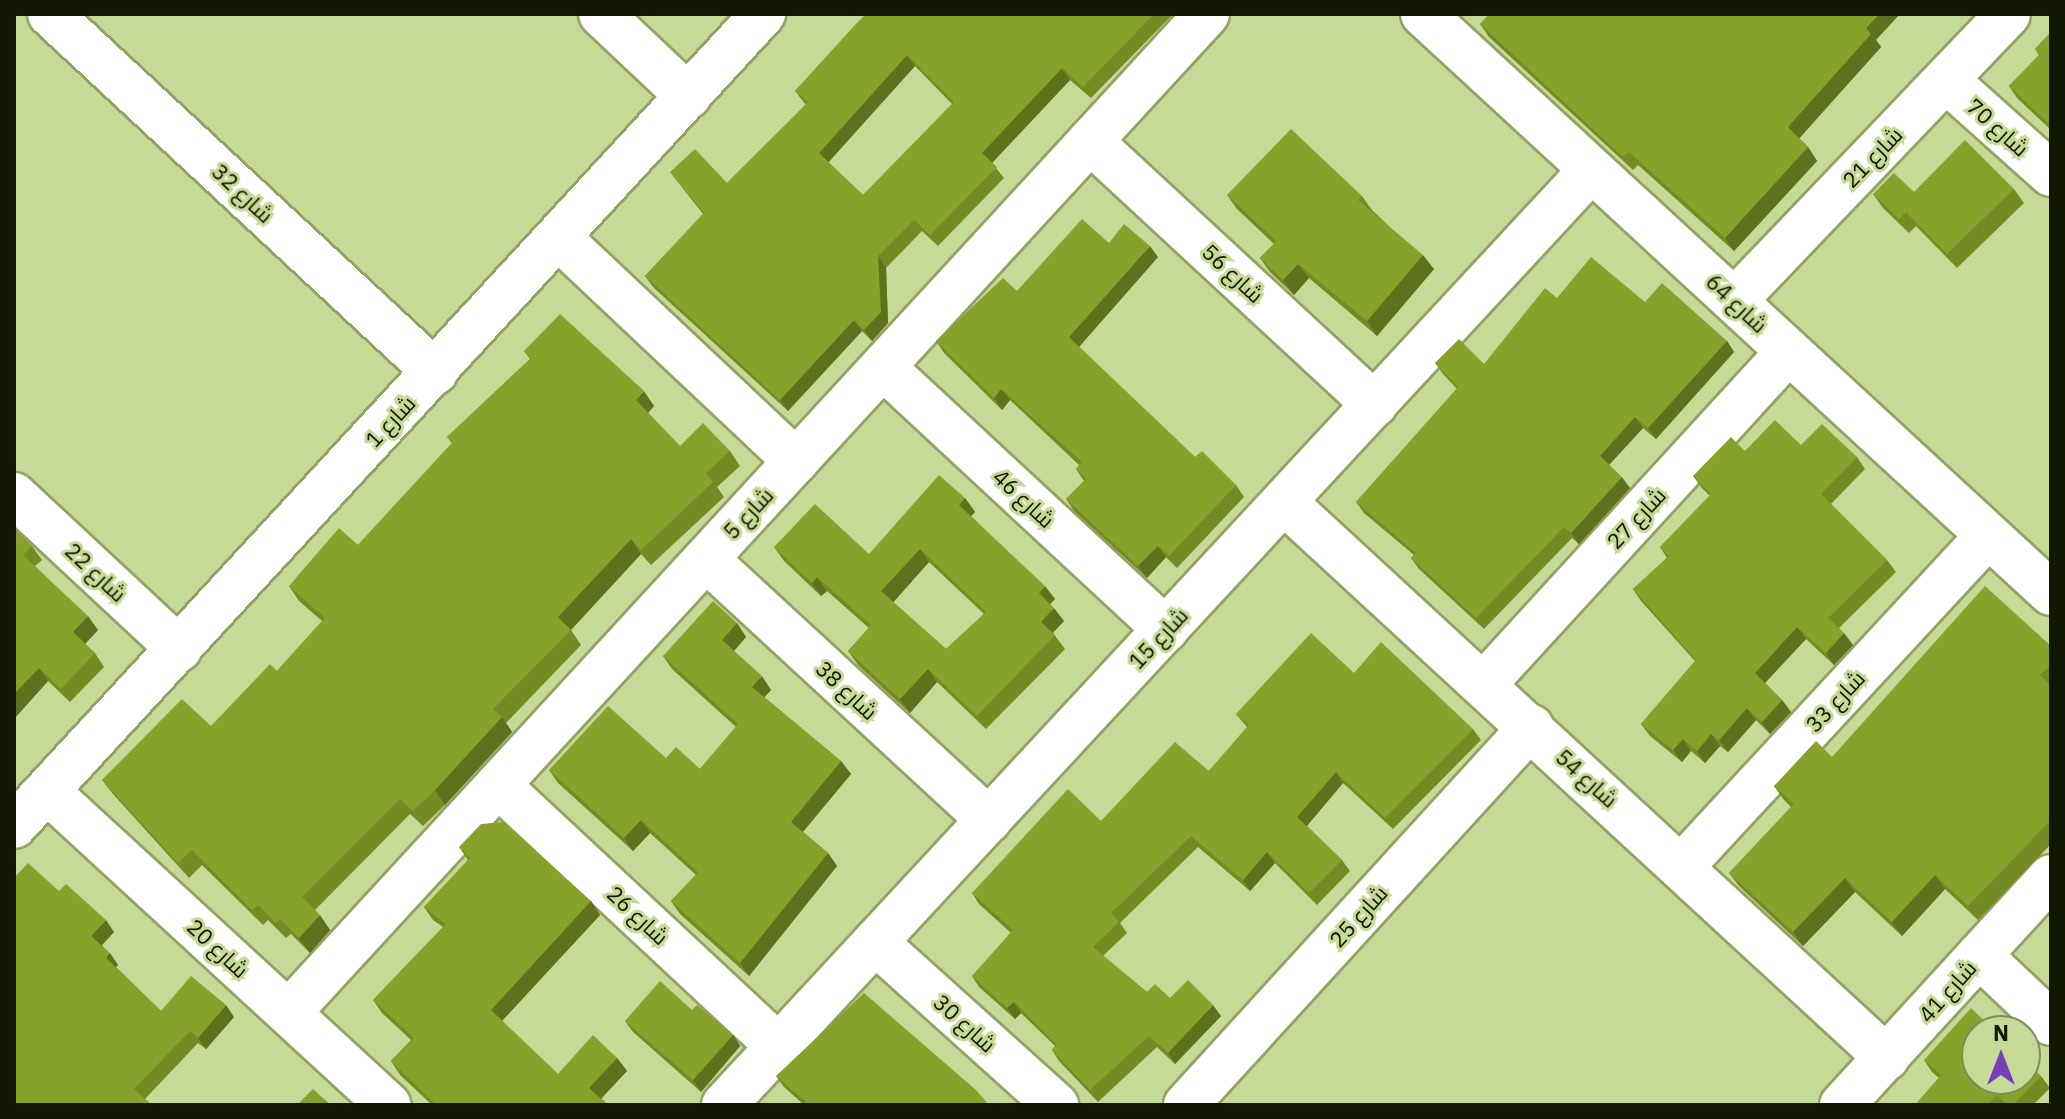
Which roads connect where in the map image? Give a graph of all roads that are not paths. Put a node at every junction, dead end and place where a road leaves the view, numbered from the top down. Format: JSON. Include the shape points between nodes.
{"nodes":[{"id":1,"x":50,"y":14,"type":"edge"},
{"id":2,"x":601,"y":14,"type":"edge"},
{"id":3,"x":763,"y":14,"type":"edge"},
{"id":4,"x":1207,"y":14,"type":"edge"},
{"id":5,"x":1423,"y":14,"type":"edge"},
{"id":6,"x":2008,"y":14,"type":"edge"},
{"id":7,"x":1946,"y":80,"type":"junction"},
{"id":8,"x":688,"y":96,"type":"junction"},
{"id":9,"x":1090,"y":141,"type":"junction"},
{"id":10,"x":1591,"y":170,"type":"junction"},
{"id":11,"x":2051,"y":174,"type":"edge"},
{"id":12,"x":558,"y":237,"type":"junction"},
{"id":13,"x":1735,"y":300,"type":"junction"},
{"id":14,"x":1788,"y":352,"type":"junction"},
{"id":15,"x":883,"y":367,"type":"junction"},
{"id":16,"x":435,"y":372,"type":"junction"},
{"id":17,"x":1375,"y":405,"type":"junction"},
{"id":18,"x":796,"y":461,"type":"junction"},
{"id":19,"x":14,"y":495,"type":"edge"},
{"id":20,"x":1284,"y":502,"type":"junction"},
{"id":21,"x":1987,"y":537,"type":"junction"},
{"id":22,"x":706,"y":559,"type":"junction"},
{"id":23,"x":2050,"y":590,"type":"edge"},
{"id":24,"x":1166,"y":630,"type":"junction"},
{"id":25,"x":179,"y":649,"type":"junction"},
{"id":26,"x":1484,"y":684,"type":"junction"},
{"id":27,"x":1531,"y":727,"type":"junction"},
{"id":28,"x":498,"y":785,"type":"junction"},
{"id":29,"x":47,"y":791,"type":"junction"},
{"id":30,"x":989,"y":820,"type":"junction"},
{"id":31,"x":14,"y":826,"type":"edge"},
{"id":32,"x":1683,"y":865,"type":"junction"},
{"id":33,"x":2051,"y":877,"type":"edge"},
{"id":34,"x":875,"y":942,"type":"junction"},
{"id":35,"x":1979,"y":955,"type":"junction"},
{"id":36,"x":289,"y":1012,"type":"junction"},
{"id":37,"x":2051,"y":1023,"type":"edge"},
{"id":38,"x":778,"y":1046,"type":"junction"},
{"id":39,"x":1887,"y":1058,"type":"junction"},
{"id":40,"x":1209,"y":1097,"type":"edge"},
{"id":41,"x":388,"y":1105,"type":"edge"},
{"id":42,"x":724,"y":1105,"type":"edge"},
{"id":43,"x":1056,"y":1105,"type":"edge"},
{"id":44,"x":1842,"y":1105,"type":"edge"}],
"edges":[{"from":1,"to":16,"type":"street","name":"شارع 32"},
{"from":2,"to":8,"type":"street"},
{"from":3,"to":8,"type":"street","name":"شارع 1"},
{"from":4,"to":9,"type":"street","name":"شارع 5"},
{"from":5,"to":10,"type":"street","name":"شارع 64"},
{"from":6,"to":7,"type":"street","name":"شارع 21"},
{"from":7,"to":11,"type":"street","name":"شارع 70"},
{"from":7,"to":13,"type":"street","name":"شارع 21"},
{"from":8,"to":12,"type":"street","name":"شارع 1"},
{"from":9,"to":15,"type":"street","name":"شارع 5"},
{"from":9,"to":17,"type":"street","name":"شارع 56"},
{"from":10,"to":13,"type":"street","name":"شارع 64"},
{"from":10,"to":17,"type":"street","name":"شارع 15"},
{"from":12,"to":16,"type":"street","name":"شارع 1"},
{"from":12,"to":18,"type":"street"},
{"from":13,"to":14,"type":"street","name":"شارع 64"},
{"from":14,"to":21,"type":"street","name":"شارع 64"},
{"from":14,"to":26,"type":"street","name":"شارع 27"},
{"from":15,"to":18,"type":"street","name":"شارع 5"},
{"from":15,"to":24,"type":"street","name":"شارع 46"},
{"from":16,"to":25,"type":"street","name":"شارع 1"},
{"from":17,"to":20,"type":"street","name":"شارع 15"},
{"from":18,"to":22,"type":"street","name":"شارع 5"},
{"from":19,"to":25,"type":"street","name":"شارع 22"},
{"from":20,"to":24,"type":"street","name":"شارع 15"},
{"from":20,"to":26,"type":"street","name":"شارع 54"},
{"from":21,"to":23,"type":"street","name":"شارع 64"},
{"from":21,"to":32,"type":"street","name":"شارع 33"},
{"from":22,"to":28,"type":"street","name":"شارع 5"},
{"from":22,"to":30,"type":"street","name":"شارع 38"},
{"from":24,"to":30,"type":"street","name":"شارع 15"},
{"from":25,"to":29,"type":"street","name":"شارع 1"},
{"from":26,"to":27,"type":"street","name":"شارع 54"},
{"from":27,"to":32,"type":"street","name":"شارع 54"},
{"from":27,"to":40,"type":"street","name":"شارع 25"},
{"from":28,"to":36,"type":"street","name":"شارع 5"},
{"from":28,"to":38,"type":"street","name":"شارع 26"},
{"from":29,"to":31,"type":"street","name":"شارع 1"},
{"from":29,"to":36,"type":"street","name":"شارع 20"},
{"from":30,"to":34,"type":"street","name":"شارع 15"},
{"from":32,"to":39,"type":"street","name":"شارع 54"},
{"from":33,"to":35,"type":"street","name":"شارع 41"},
{"from":34,"to":38,"type":"street","name":"شارع 15"},
{"from":34,"to":43,"type":"street","name":"شارع 30"},
{"from":35,"to":37,"type":"street"},
{"from":35,"to":39,"type":"street","name":"شارع 41"},
{"from":36,"to":41,"type":"street","name":"شارع 20"},
{"from":38,"to":42,"type":"street","name":"شارع 15"},
{"from":39,"to":44,"type":"street","name":"شارع 41"}]}
